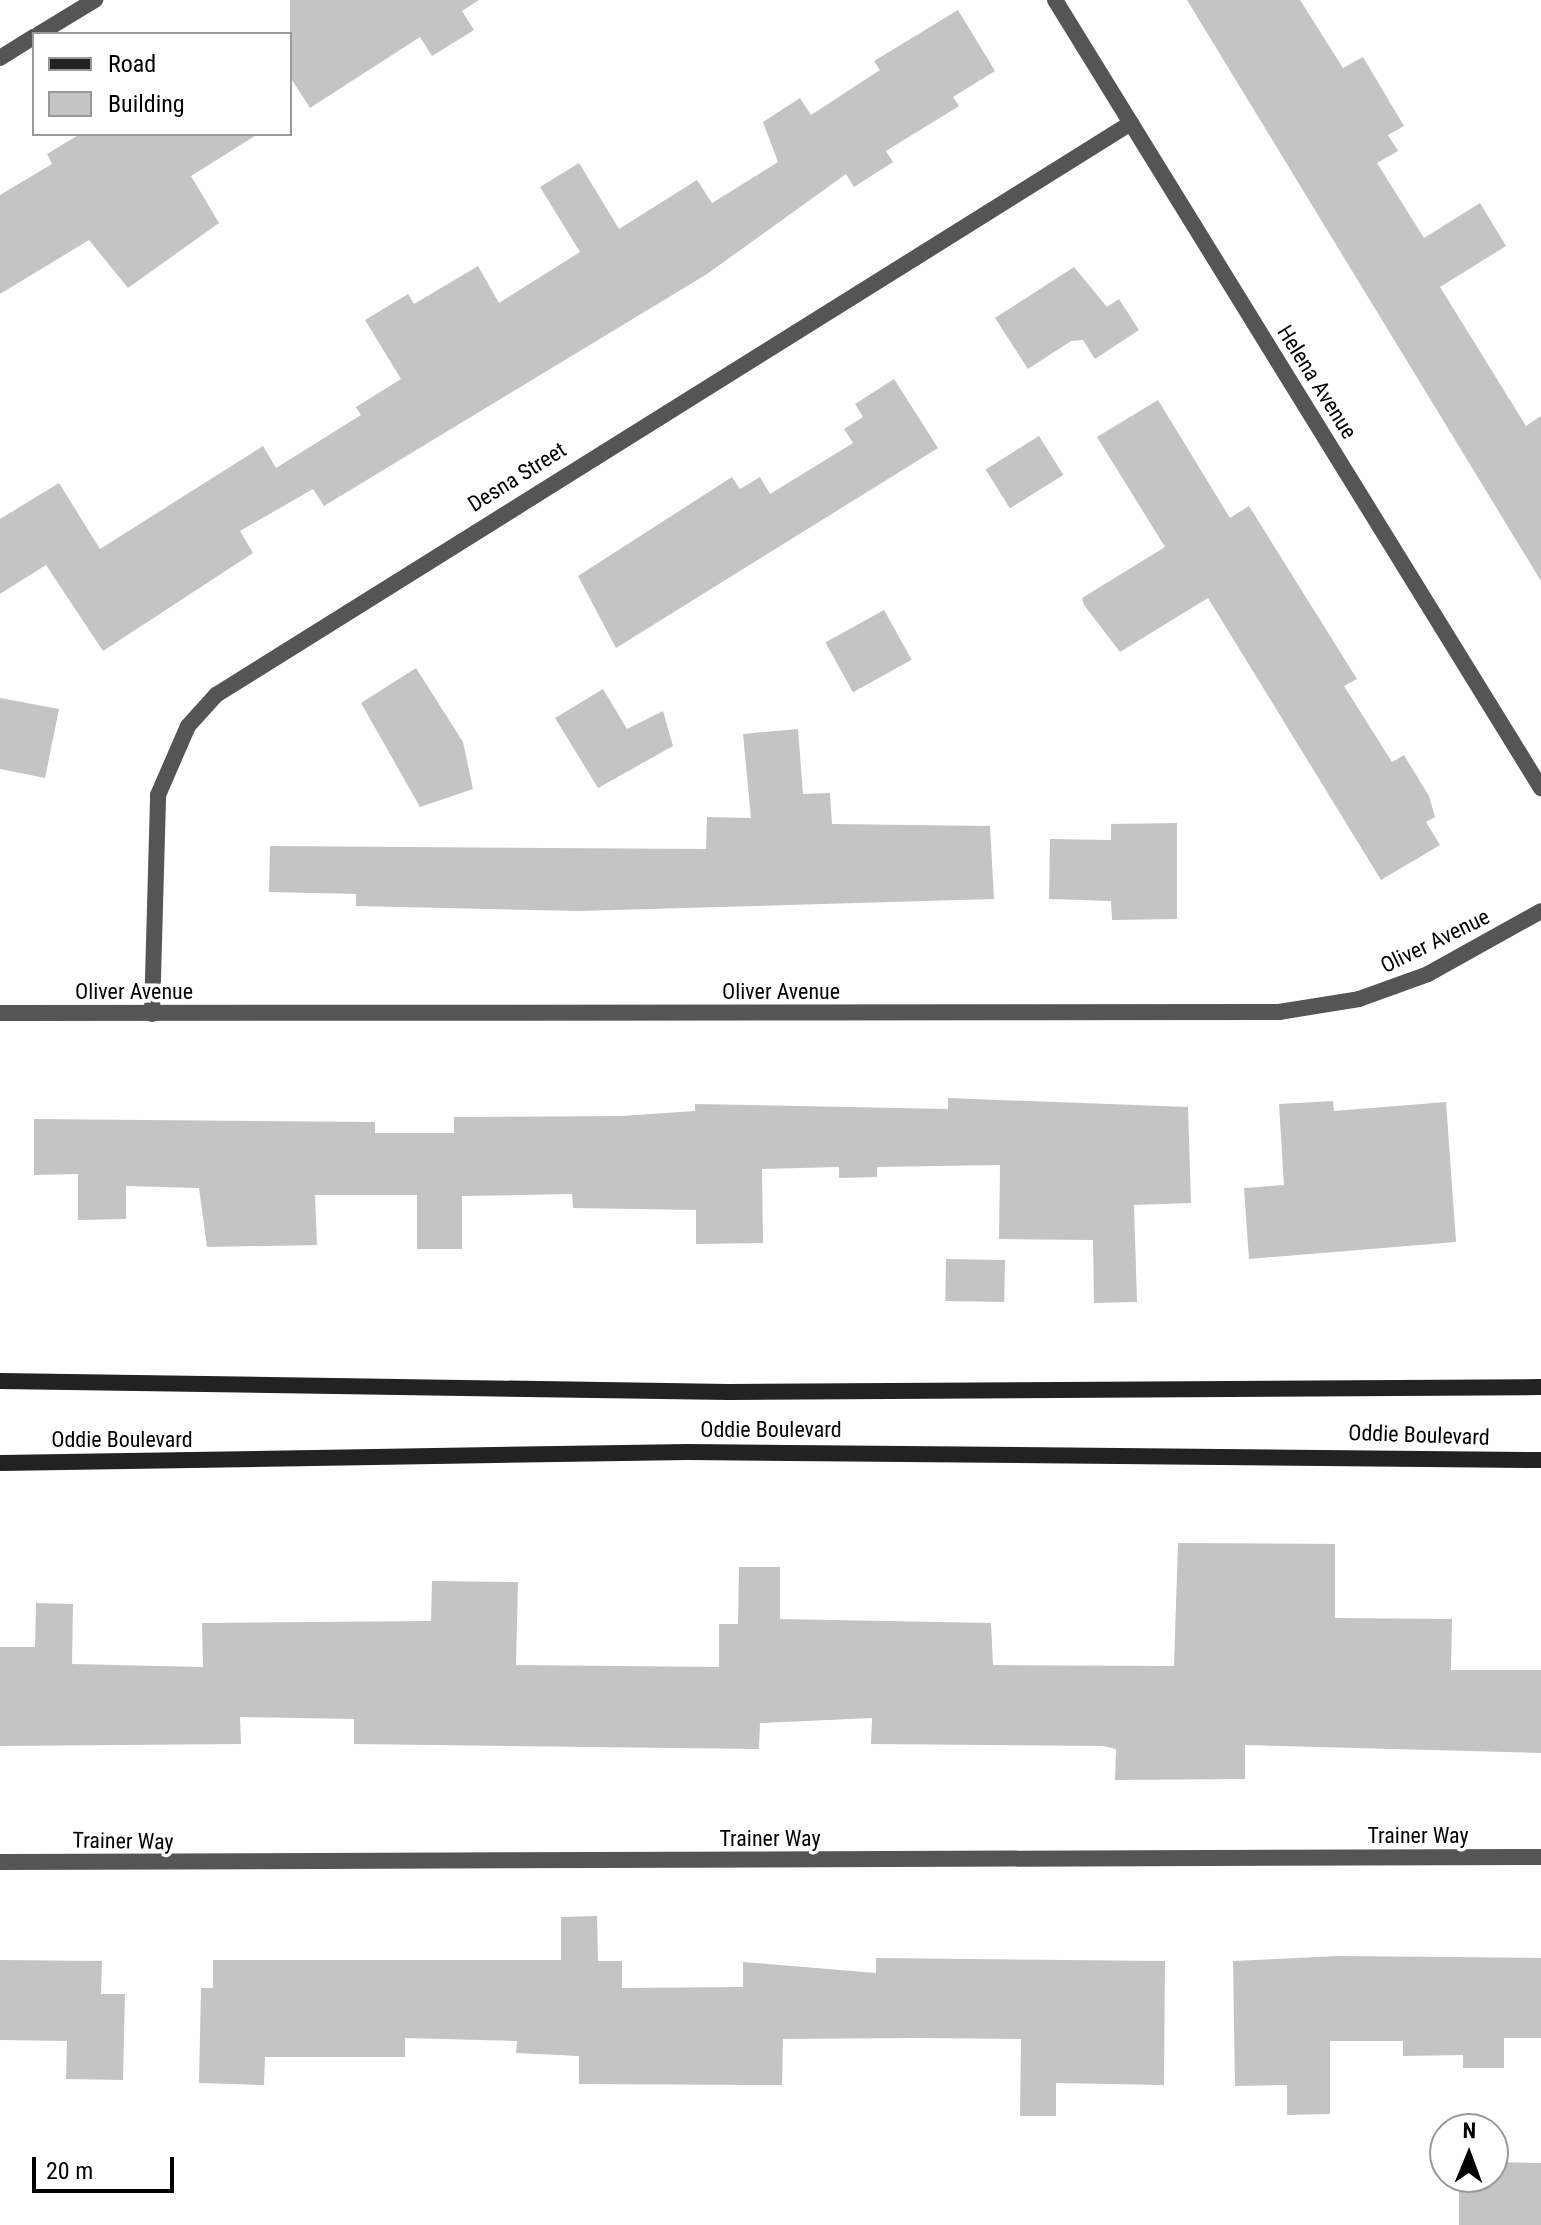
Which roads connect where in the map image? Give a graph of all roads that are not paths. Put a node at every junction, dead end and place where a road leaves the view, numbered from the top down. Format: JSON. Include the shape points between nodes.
{"nodes":[{"id":1,"x":95,"y":0,"type":"edge"},
{"id":2,"x":1055,"y":0,"type":"edge"},
{"id":3,"x":42,"y":32,"type":"edge"},
{"id":4,"x":32,"y":38,"type":"edge"},
{"id":5,"x":0,"y":58,"type":"edge"},
{"id":6,"x":1131,"y":123,"type":"junction"},
{"id":7,"x":1541,"y":788,"type":"edge"},
{"id":8,"x":1541,"y":911,"type":"edge"},
{"id":9,"x":0,"y":1013,"type":"edge"},
{"id":10,"x":152,"y":1014,"type":"junction"},
{"id":11,"x":0,"y":1381,"type":"edge"},
{"id":12,"x":1541,"y":1387,"type":"edge"},
{"id":13,"x":1541,"y":1460,"type":"edge"},
{"id":14,"x":0,"y":1463,"type":"edge"},
{"id":15,"x":1541,"y":1857,"type":"edge"},
{"id":16,"x":0,"y":1862,"type":"edge"}],
"edges":[{"from":1,"to":3,"type":"street"},
{"from":2,"to":6,"type":"street","name":"Helena Avenue"},
{"from":4,"to":5,"type":"street"},
{"from":6,"to":7,"type":"street","name":"Helena Avenue"},
{"from":6,"to":10,"type":"street","name":"Desna Street","via":[[216,695],[188,726],[158,795]]},
{"from":8,"to":10,"type":"street","name":"Oliver Avenue","via":[[1428,974],[1359,999],[1279,1012]]},
{"from":9,"to":10,"type":"street","name":"Oliver Avenue"},
{"from":11,"to":12,"type":"main road","name":"Oddie Boulevard","via":[[729,1392]]},
{"from":13,"to":14,"type":"main road","name":"Oddie Boulevard","via":[[688,1452]]},
{"from":15,"to":16,"type":"street","name":"Trainer Way"}]}
